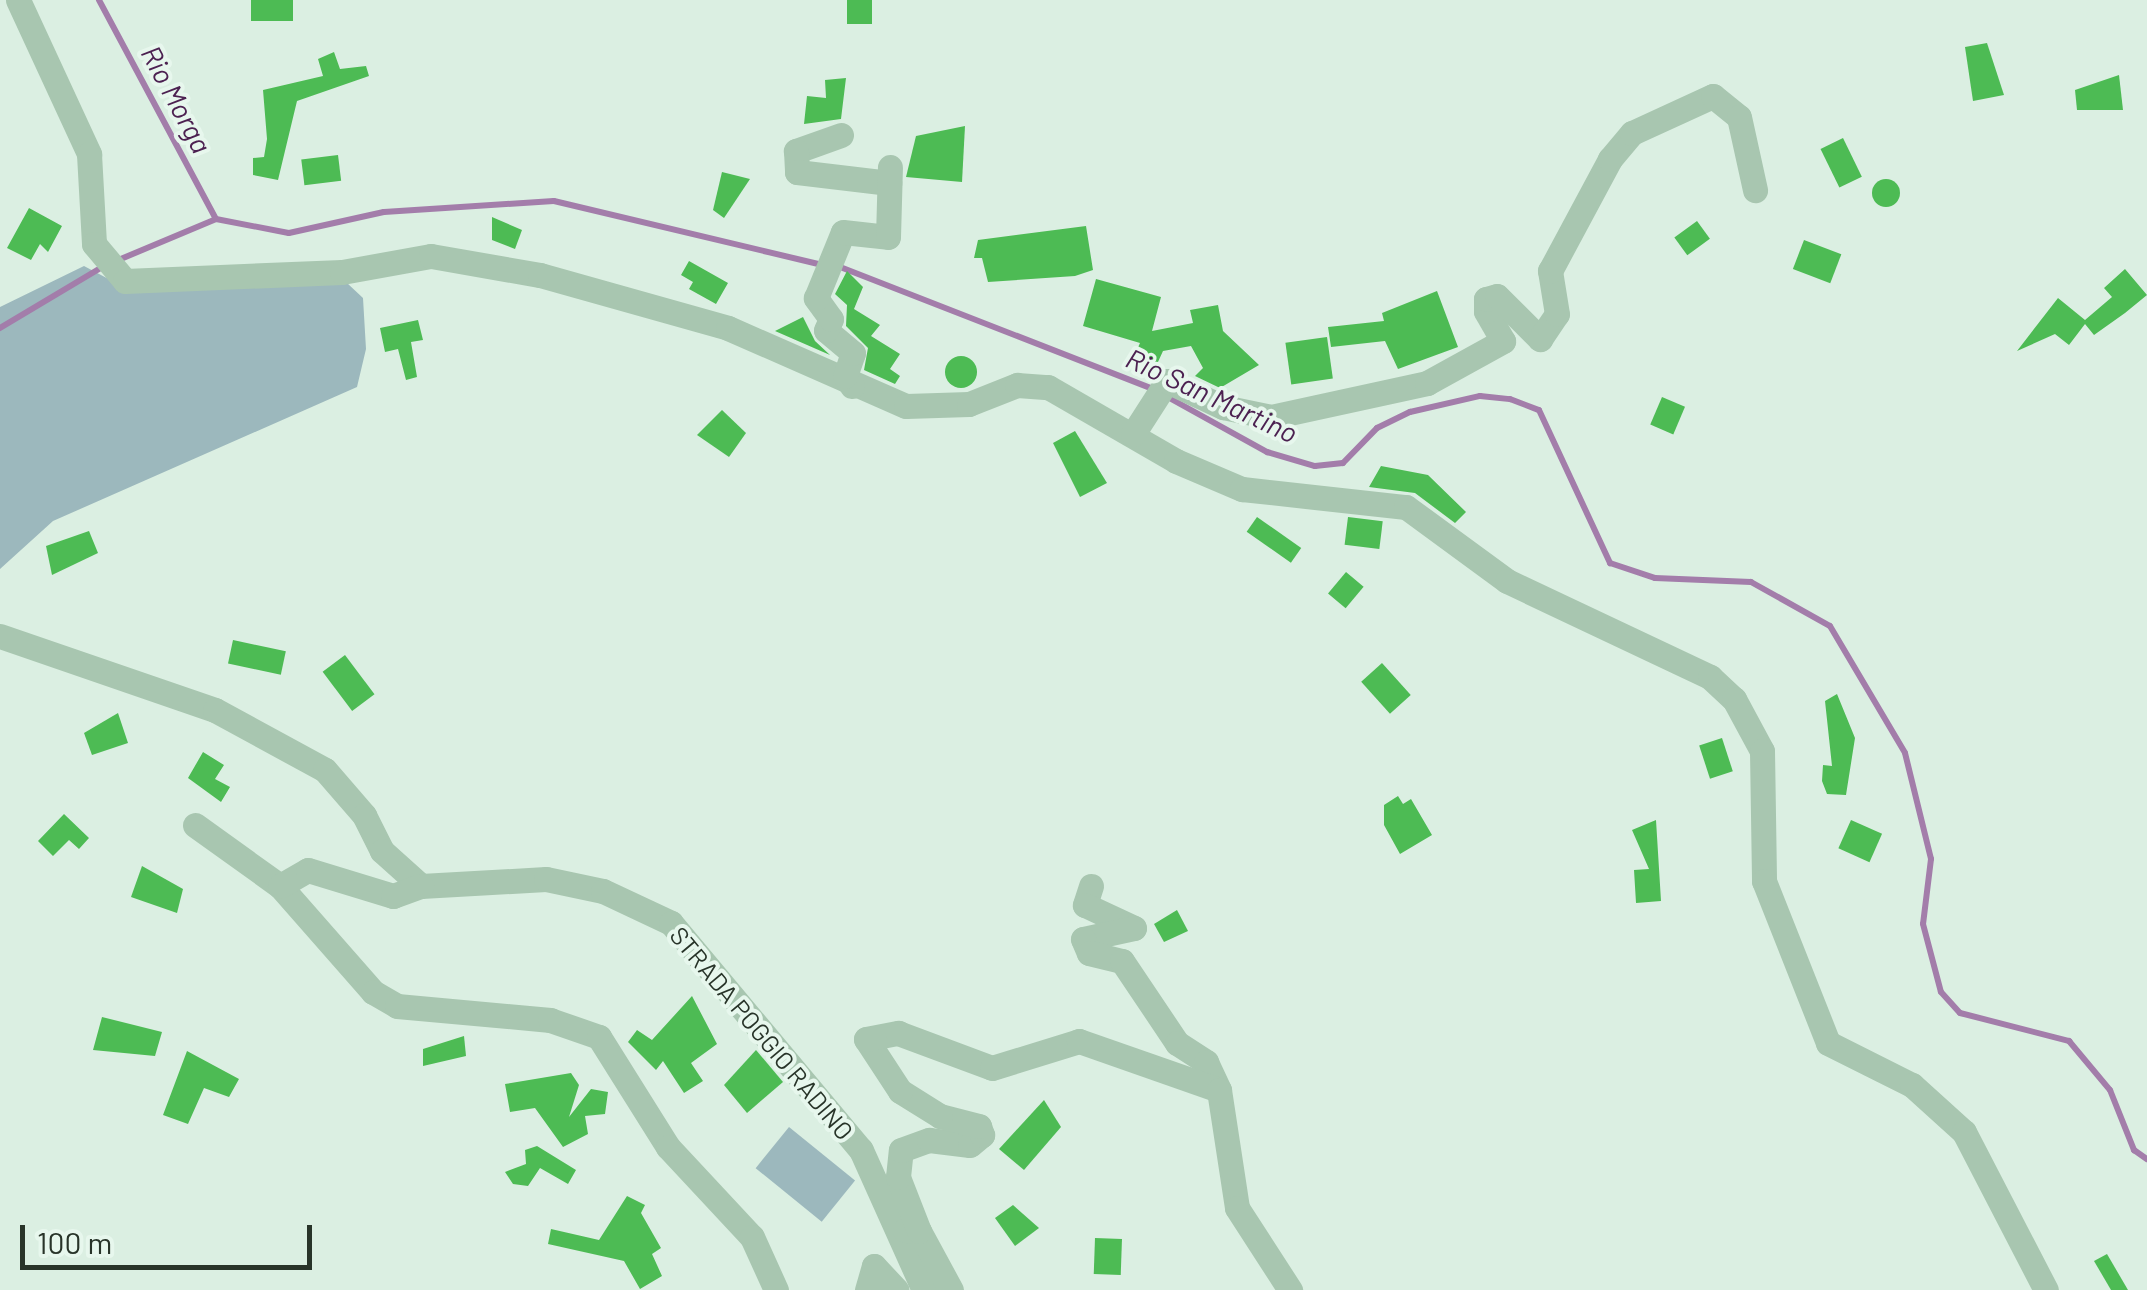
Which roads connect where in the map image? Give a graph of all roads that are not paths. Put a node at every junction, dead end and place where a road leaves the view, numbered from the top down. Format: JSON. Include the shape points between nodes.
{"nodes":[{"id":1,"x":18,"y":0,"type":"edge"},
{"id":2,"x":841,"y":134,"type":"dead end"},
{"id":3,"x":1755,"y":190,"type":"dead end"},
{"id":4,"x":852,"y":386,"type":"junction"},
{"id":5,"x":1133,"y":434,"type":"junction"},
{"id":6,"x":0,"y":636,"type":"edge"},
{"id":7,"x":195,"y":826,"type":"dead end"},
{"id":8,"x":280,"y":886,"type":"junction"},
{"id":9,"x":421,"y":886,"type":"junction"},
{"id":10,"x":1092,"y":886,"type":"dead end"},
{"id":11,"x":1219,"y":1090,"type":"junction"},
{"id":12,"x":909,"y":1231,"type":"junction"},
{"id":13,"x":776,"y":1290,"type":"edge"},
{"id":14,"x":867,"y":1290,"type":"edge"},
{"id":15,"x":896,"y":1290,"type":"edge"},
{"id":16,"x":924,"y":1290,"type":"edge"},
{"id":17,"x":951,"y":1290,"type":"edge"},
{"id":18,"x":1290,"y":1290,"type":"edge"},
{"id":19,"x":2046,"y":1290,"type":"edge"}],
"edges":[{"from":1,"to":4,"type":"street","via":[[89,154],[98,253],[115,274],[166,283],[342,272],[391,258],[466,261],[728,328]]},
{"from":2,"to":4,"type":"street","via":[[796,152],[797,172],[889,175],[888,237],[843,232],[816,298],[831,319],[826,330],[853,353],[845,376]]},
{"from":3,"to":5,"type":"street","via":[[1740,118],[1712,96],[1632,133],[1610,159],[1550,270],[1557,314],[1540,339],[1497,296],[1486,299],[1486,310],[1503,341],[1428,383],[1324,411],[1272,417],[1158,393]]},
{"from":4,"to":5,"type":"street","via":[[931,408],[1017,385],[1048,388]]},
{"from":5,"to":19,"type":"street","via":[[1242,489],[1406,507],[1507,581],[1641,638],[1734,699],[1762,751],[1764,881],[1828,1043],[1912,1086],[1964,1132]]},
{"from":6,"to":9,"type":"street","via":[[215,710],[325,770],[364,815],[382,851]]},
{"from":7,"to":8,"type":"street"},
{"from":8,"to":9,"type":"street","name":"STRADA POGGIO RADINO","via":[[308,870],[393,896]]},
{"from":8,"to":13,"type":"street","via":[[373,992],[397,1006],[550,1020],[599,1037],[668,1146],[752,1237]]},
{"from":9,"to":12,"type":"street","name":"STRADA POGGIO RADINO","via":[[546,879],[603,891],[671,923],[861,1150]]},
{"from":10,"to":11,"type":"street","via":[[1086,905],[1134,928],[1083,939],[1089,952],[1122,962],[1177,1044],[1206,1062]]},
{"from":11,"to":12,"type":"street","via":[[1079,1041],[992,1068],[874,1032],[866,1040],[900,1091],[940,1116],[978,1126],[982,1135],[970,1145],[928,1140],[901,1150],[898,1177]]},
{"from":11,"to":18,"type":"street","via":[[1237,1208]]},
{"from":12,"to":16,"type":"street","name":"STRADA POGGIO RADINO"},
{"from":12,"to":17,"type":"street"},
{"from":14,"to":15,"type":"street","via":[[874,1266]]}]}
